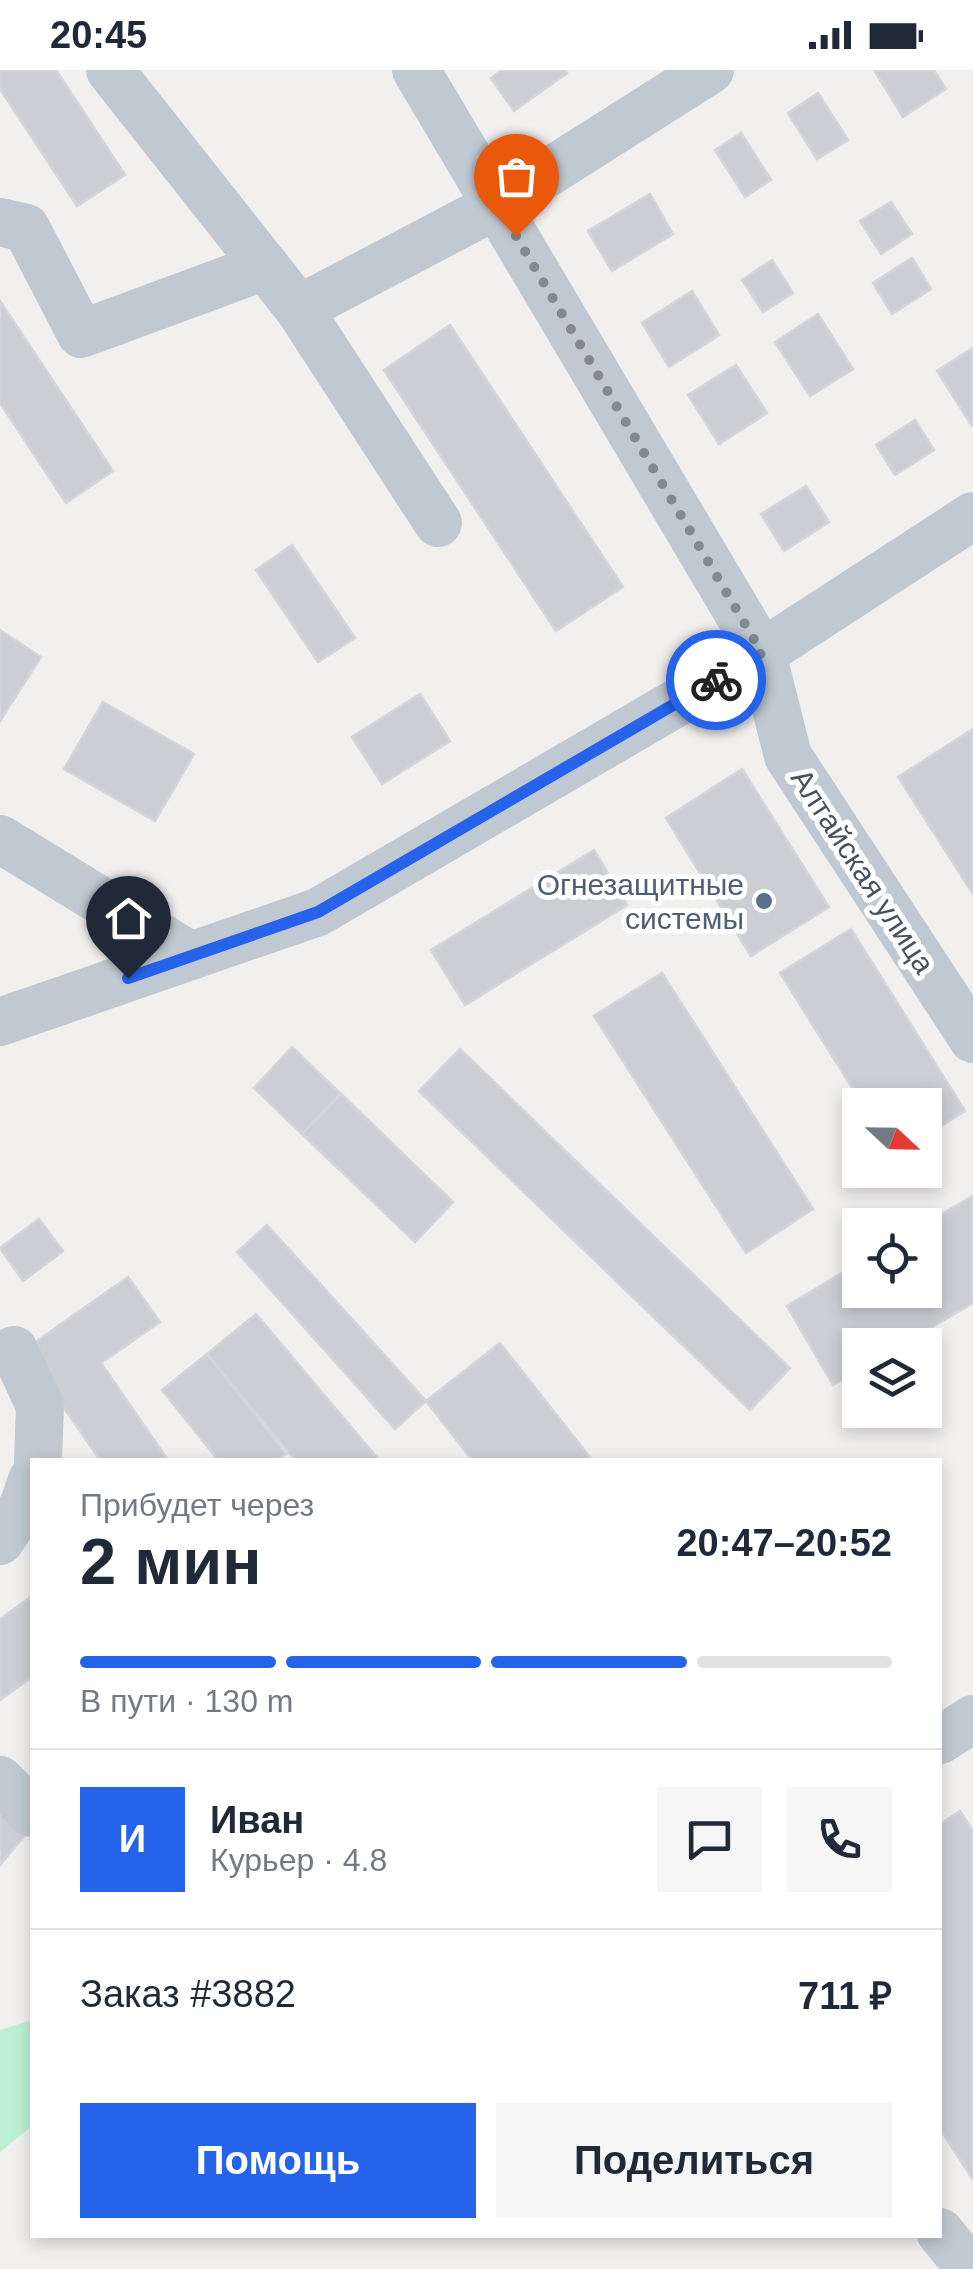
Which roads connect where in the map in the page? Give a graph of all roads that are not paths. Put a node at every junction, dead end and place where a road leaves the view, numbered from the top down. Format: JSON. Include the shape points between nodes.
{"nodes":[{"id":1,"x":110,"y":70,"type":"edge"},
{"id":2,"x":416,"y":70,"type":"edge"},
{"id":3,"x":710,"y":70,"type":"edge"},
{"id":4,"x":497,"y":204,"type":"junction"},
{"id":5,"x":0,"y":222,"type":"edge"},
{"id":6,"x":265,"y":266,"type":"junction"},
{"id":7,"x":298,"y":309,"type":"junction"},
{"id":8,"x":973,"y":516,"type":"edge"},
{"id":9,"x":438,"y":523,"type":"dead end"},
{"id":10,"x":762,"y":653,"type":"junction"},
{"id":11,"x":0,"y":839,"type":"edge"},
{"id":12,"x":192,"y":956,"type":"junction"},
{"id":13,"x":0,"y":1022,"type":"edge"},
{"id":14,"x":973,"y":1039,"type":"edge"},
{"id":15,"x":14,"y":1350,"type":"dead end"},
{"id":16,"x":38,"y":1458,"type":"edge"},
{"id":17,"x":30,"y":1486,"type":"edge"},
{"id":18,"x":0,"y":1540,"type":"edge"},
{"id":19,"x":973,"y":1719,"type":"edge"},
{"id":20,"x":942,"y":1739,"type":"edge"},
{"id":21,"x":0,"y":1780,"type":"edge"},
{"id":22,"x":30,"y":1811,"type":"edge"}],
"edges":[{"from":1,"to":6,"type":"street"},
{"from":2,"to":4,"type":"street","name":"Алтайская улица"},
{"from":3,"to":4,"type":"street"},
{"from":4,"to":7,"type":"street"},
{"from":4,"to":10,"type":"street","name":"Алтайская улица"},
{"from":5,"to":6,"type":"street","via":[[26,228],[81,334]]},
{"from":6,"to":7,"type":"street"},
{"from":7,"to":9,"type":"street"},
{"from":8,"to":10,"type":"street"},
{"from":10,"to":12,"type":"street","via":[[318,912]]},
{"from":10,"to":14,"type":"street","name":"Алтайская улица","via":[[788,756]]},
{"from":11,"to":12,"type":"street"},
{"from":12,"to":13,"type":"street"},
{"from":15,"to":16,"type":"street","via":[[40,1406]]},
{"from":17,"to":18,"type":"street"},
{"from":19,"to":20,"type":"street"},
{"from":21,"to":22,"type":"street"}]}
